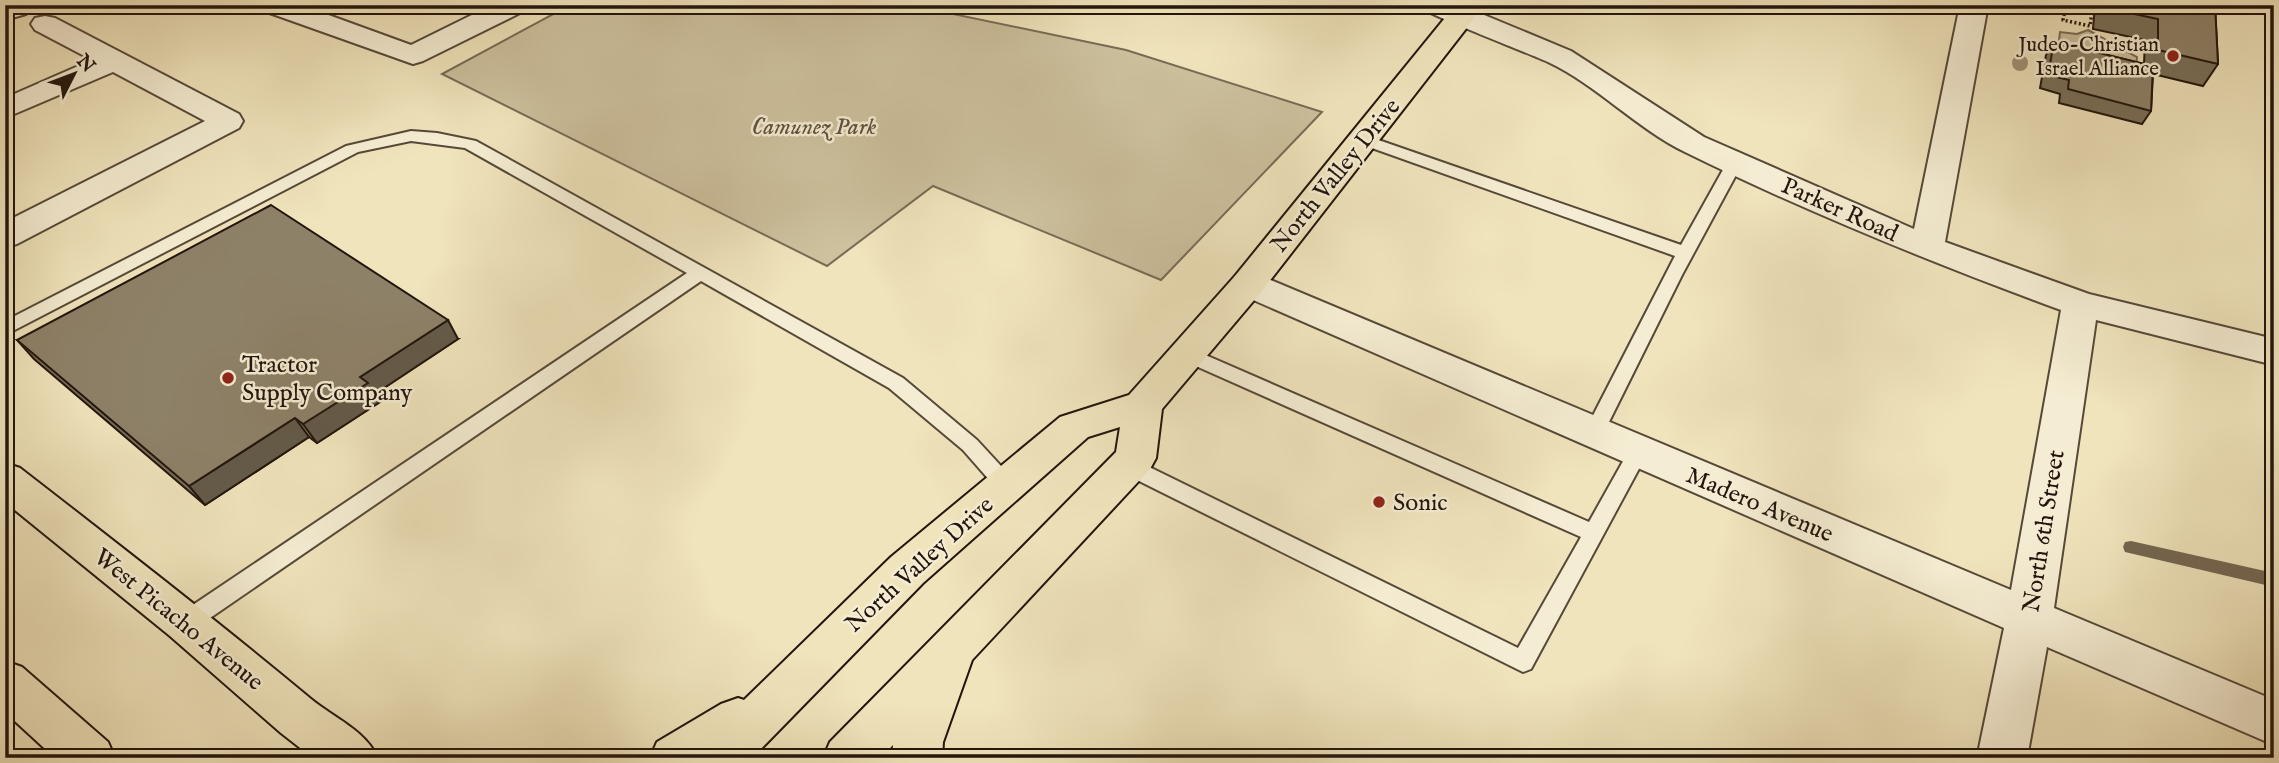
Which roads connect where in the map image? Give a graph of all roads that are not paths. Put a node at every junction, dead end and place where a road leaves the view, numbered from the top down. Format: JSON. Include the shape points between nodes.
{"nodes":[{"id":1,"x":274,"y":5,"type":"edge"},
{"id":2,"x":514,"y":5,"type":"edge"},
{"id":3,"x":1974,"y":5,"type":"edge"},
{"id":4,"x":1453,"y":8,"type":"edge"},
{"id":5,"x":45,"y":24,"type":"dead end"},
{"id":6,"x":114,"y":61,"type":"junction"},
{"id":7,"x":5,"y":109,"type":"edge"},
{"id":8,"x":1364,"y":140,"type":"junction"},
{"id":9,"x":1735,"y":162,"type":"junction"},
{"id":10,"x":5,"y":236,"type":"edge"},
{"id":11,"x":1927,"y":248,"type":"junction"},
{"id":12,"x":1685,"y":253,"type":"junction"},
{"id":13,"x":700,"y":273,"type":"junction"},
{"id":14,"x":1248,"y":284,"type":"junction"},
{"id":15,"x":2080,"y":304,"type":"junction"},
{"id":16,"x":5,"y":329,"type":"edge"},
{"id":17,"x":2274,"y":352,"type":"edge"},
{"id":18,"x":1187,"y":354,"type":"junction"},
{"id":19,"x":1143,"y":405,"type":"junction"},
{"id":20,"x":1594,"y":433,"type":"junction"},
{"id":21,"x":1638,"y":452,"type":"junction"},
{"id":22,"x":1128,"y":466,"type":"junction"},
{"id":23,"x":5,"y":480,"type":"edge"},
{"id":24,"x":1006,"y":485,"type":"junction"},
{"id":25,"x":1594,"y":533,"type":"junction"},
{"id":26,"x":2029,"y":620,"type":"junction"},
{"id":27,"x":186,"y":622,"type":"junction"},
{"id":28,"x":954,"y":647,"type":"junction"},
{"id":29,"x":5,"y":682,"type":"edge"},
{"id":30,"x":782,"y":693,"type":"junction"},
{"id":31,"x":2274,"y":723,"type":"edge"},
{"id":32,"x":71,"y":750,"type":"edge"},
{"id":33,"x":353,"y":758,"type":"edge"},
{"id":34,"x":675,"y":758,"type":"edge"},
{"id":35,"x":718,"y":758,"type":"edge"},
{"id":36,"x":848,"y":758,"type":"edge"},
{"id":37,"x":917,"y":758,"type":"edge"},
{"id":38,"x":2002,"y":758,"type":"edge"}],
"edges":[{"from":1,"to":2,"type":"street","via":[[413,55]]},
{"from":3,"to":11,"type":"street"},
{"from":4,"to":8,"type":"main road","name":"North Valley Drive"},
{"from":4,"to":9,"type":"street","name":"Parker Road","via":[[1561,57],[1693,144]]},
{"from":5,"to":6,"type":"street"},
{"from":6,"to":7,"type":"street"},
{"from":6,"to":10,"type":"street","via":[[228,121]]},
{"from":8,"to":12,"type":"lane"},
{"from":8,"to":14,"type":"main road","name":"North Valley Drive"},
{"from":9,"to":11,"type":"street","name":"Parker Road"},
{"from":9,"to":12,"type":"lane"},
{"from":11,"to":15,"type":"street","name":"Parker Road"},
{"from":12,"to":20,"type":"lane"},
{"from":13,"to":16,"type":"lane","via":[[470,144],[429,135],[395,136],[352,149]]},
{"from":13,"to":24,"type":"lane","via":[[896,383],[970,445]]},
{"from":13,"to":27,"type":"lane"},
{"from":14,"to":18,"type":"main road","name":"North Valley Drive"},
{"from":14,"to":20,"type":"street","name":"Madero Avenue"},
{"from":15,"to":17,"type":"street","name":"Parker Road"},
{"from":15,"to":26,"type":"street","name":"North 6th Street"},
{"from":18,"to":19,"type":"main road","name":"North Valley Drive"},
{"from":18,"to":25,"type":"lane"},
{"from":19,"to":22,"type":"main road","via":[[1136,458]]},
{"from":19,"to":24,"type":"main road","name":"North Valley Drive","via":[[1074,427]]},
{"from":20,"to":21,"type":"street","name":"Madero Avenue"},
{"from":21,"to":25,"type":"lane"},
{"from":21,"to":26,"type":"street","name":"Madero Avenue"},
{"from":22,"to":25,"type":"lane","via":[[1523,662]]},
{"from":22,"to":28,"type":"main road"},
{"from":23,"to":27,"type":"main road","name":"West Picacho Avenue"},
{"from":24,"to":30,"type":"main road","name":"North Valley Drive","via":[[907,570]]},
{"from":26,"to":31,"type":"street","name":"Madero Avenue"},
{"from":26,"to":38,"type":"street","name":"North 6th Street"},
{"from":27,"to":33,"type":"main road","name":"West Picacho Avenue","via":[[298,718]]},
{"from":28,"to":36,"type":"main road"},
{"from":28,"to":37,"type":"main road","via":[[918,742]]},
{"from":29,"to":32,"type":"main road"},
{"from":30,"to":34,"type":"main road"},
{"from":30,"to":35,"type":"main road","name":"North Valley Drive"}]}
